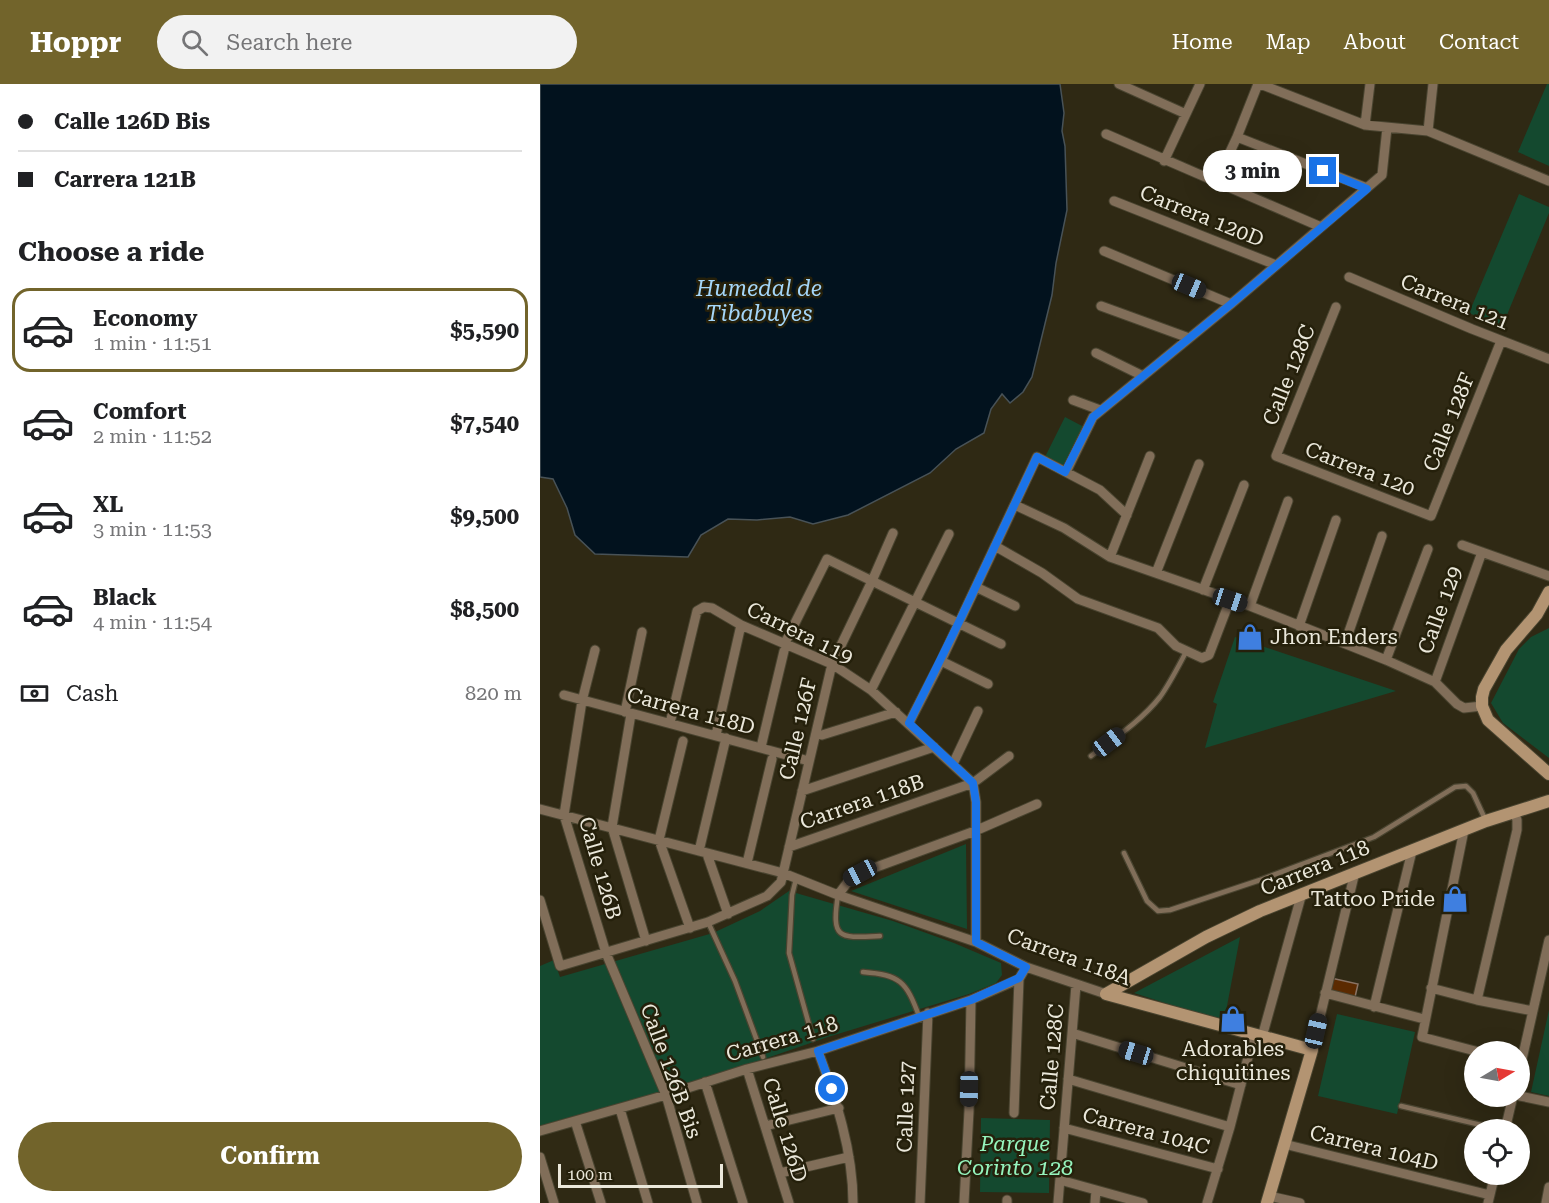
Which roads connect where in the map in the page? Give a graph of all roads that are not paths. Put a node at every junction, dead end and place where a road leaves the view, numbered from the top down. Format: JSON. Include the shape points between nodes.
{"nodes":[{"id":1,"x":1119,"y":84,"type":"edge"},
{"id":2,"x":1200,"y":84,"type":"edge"},
{"id":3,"x":1259,"y":84,"type":"edge"},
{"id":4,"x":1370,"y":84,"type":"edge"},
{"id":5,"x":1433,"y":84,"type":"edge"},
{"id":6,"x":1186,"y":114,"type":"junction"},
{"id":7,"x":1365,"y":125,"type":"junction"},
{"id":8,"x":1387,"y":128,"type":"junction"},
{"id":9,"x":1428,"y":131,"type":"junction"},
{"id":10,"x":1106,"y":134,"type":"dead end"},
{"id":11,"x":1237,"y":137,"type":"junction"},
{"id":12,"x":1164,"y":161,"type":"junction"},
{"id":13,"x":1549,"y":181,"type":"edge"},
{"id":14,"x":1216,"y":182,"type":"junction"},
{"id":15,"x":1367,"y":189,"type":"junction"},
{"id":16,"x":1114,"y":201,"type":"dead end"},
{"id":17,"x":1321,"y":227,"type":"junction"},
{"id":18,"x":1104,"y":250,"type":"dead end"},
{"id":19,"x":1276,"y":265,"type":"junction"},
{"id":20,"x":1349,"y":278,"type":"dead end"},
{"id":21,"x":1231,"y":304,"type":"junction"},
{"id":22,"x":1101,"y":306,"type":"dead end"},
{"id":23,"x":1336,"y":307,"type":"dead end"},
{"id":24,"x":1189,"y":338,"type":"junction"},
{"id":25,"x":1501,"y":341,"type":"junction"},
{"id":26,"x":1096,"y":353,"type":"dead end"},
{"id":27,"x":1549,"y":359,"type":"edge"},
{"id":28,"x":1143,"y":376,"type":"junction"},
{"id":29,"x":1073,"y":400,"type":"dead end"},
{"id":30,"x":1100,"y":411,"type":"junction"},
{"id":31,"x":1150,"y":456,"type":"dead end"},
{"id":32,"x":1276,"y":456,"type":"joint"},
{"id":33,"x":1199,"y":464,"type":"dead end"},
{"id":34,"x":1065,"y":472,"type":"junction"},
{"id":35,"x":1244,"y":485,"type":"dead end"},
{"id":36,"x":1288,"y":501,"type":"dead end"},
{"id":37,"x":1015,"y":505,"type":"junction"},
{"id":38,"x":1127,"y":515,"type":"junction"},
{"id":39,"x":1431,"y":516,"type":"joint"},
{"id":40,"x":1336,"y":520,"type":"dead end"},
{"id":41,"x":893,"y":533,"type":"dead end"},
{"id":42,"x":949,"y":534,"type":"dead end"},
{"id":43,"x":1382,"y":536,"type":"dead end"},
{"id":44,"x":1462,"y":545,"type":"dead end"},
{"id":45,"x":995,"y":546,"type":"junction"},
{"id":46,"x":1428,"y":549,"type":"dead end"},
{"id":47,"x":1482,"y":552,"type":"junction"},
{"id":48,"x":1110,"y":557,"type":"junction"},
{"id":49,"x":1156,"y":573,"type":"junction"},
{"id":50,"x":1549,"y":576,"type":"edge"},
{"id":51,"x":872,"y":581,"type":"junction"},
{"id":52,"x":976,"y":587,"type":"junction"},
{"id":53,"x":1203,"y":590,"type":"junction"},
{"id":54,"x":1549,"y":592,"type":"edge"},
{"id":55,"x":1230,"y":600,"type":"junction"},
{"id":56,"x":916,"y":602,"type":"junction"},
{"id":57,"x":1015,"y":606,"type":"dead end"},
{"id":58,"x":1250,"y":606,"type":"junction"},
{"id":59,"x":959,"y":622,"type":"junction"},
{"id":60,"x":741,"y":625,"type":"junction"},
{"id":61,"x":1299,"y":626,"type":"junction"},
{"id":62,"x":642,"y":632,"type":"dead end"},
{"id":63,"x":1345,"y":643,"type":"junction"},
{"id":64,"x":1001,"y":644,"type":"dead end"},
{"id":65,"x":785,"y":647,"type":"junction"},
{"id":66,"x":595,"y":650,"type":"dead end"},
{"id":67,"x":1186,"y":652,"type":"junction"},
{"id":68,"x":1386,"y":660,"type":"junction"},
{"id":69,"x":941,"y":661,"type":"junction"},
{"id":70,"x":832,"y":663,"type":"junction"},
{"id":71,"x":1435,"y":682,"type":"junction"},
{"id":72,"x":988,"y":684,"type":"dead end"},
{"id":73,"x":871,"y":690,"type":"junction"},
{"id":74,"x":564,"y":695,"type":"dead end"},
{"id":75,"x":582,"y":700,"type":"junction"},
{"id":76,"x":1482,"y":706,"type":"junction"},
{"id":77,"x":978,"y":711,"type":"dead end"},
{"id":78,"x":896,"y":712,"type":"junction"},
{"id":79,"x":628,"y":713,"type":"junction"},
{"id":80,"x":670,"y":723,"type":"junction"},
{"id":81,"x":909,"y":723,"type":"junction"},
{"id":82,"x":822,"y":735,"type":"dead end"},
{"id":83,"x":721,"y":736,"type":"junction"},
{"id":84,"x":683,"y":741,"type":"dead end"},
{"id":85,"x":760,"y":747,"type":"junction"},
{"id":86,"x":934,"y":747,"type":"junction"},
{"id":87,"x":1009,"y":756,"type":"dead end"},
{"id":88,"x":1091,"y":756,"type":"dead end"},
{"id":89,"x":772,"y":759,"type":"dead end"},
{"id":90,"x":809,"y":761,"type":"junction"},
{"id":91,"x":953,"y":764,"type":"junction"},
{"id":92,"x":1549,"y":774,"type":"edge"},
{"id":93,"x":973,"y":783,"type":"junction"},
{"id":94,"x":802,"y":790,"type":"junction"},
{"id":95,"x":1549,"y":801,"type":"edge"},
{"id":96,"x":1037,"y":804,"type":"dead end"},
{"id":97,"x":540,"y":809,"type":"edge"},
{"id":98,"x":1514,"y":812,"type":"junction"},
{"id":99,"x":564,"y":815,"type":"junction"},
{"id":100,"x":1486,"y":821,"type":"junction"},
{"id":101,"x":612,"y":828,"type":"junction"},
{"id":102,"x":1464,"y":830,"type":"junction"},
{"id":103,"x":975,"y":831,"type":"junction"},
{"id":104,"x":659,"y":840,"type":"junction"},
{"id":105,"x":789,"y":847,"type":"junction"},
{"id":106,"x":1412,"y":851,"type":"junction"},
{"id":107,"x":703,"y":852,"type":"junction"},
{"id":108,"x":1124,"y":853,"type":"dead end"},
{"id":109,"x":747,"y":863,"type":"junction"},
{"id":110,"x":1355,"y":872,"type":"junction"},
{"id":111,"x":783,"y":873,"type":"junction"},
{"id":112,"x":796,"y":879,"type":"junction"},
{"id":113,"x":1302,"y":893,"type":"junction"},
{"id":114,"x":838,"y":895,"type":"junction"},
{"id":115,"x":540,"y":900,"type":"edge"},
{"id":116,"x":728,"y":914,"type":"junction"},
{"id":117,"x":708,"y":922,"type":"junction"},
{"id":118,"x":690,"y":928,"type":"junction"},
{"id":119,"x":880,"y":936,"type":"dead end"},
{"id":120,"x":1549,"y":940,"type":"edge"},
{"id":121,"x":646,"y":941,"type":"junction"},
{"id":122,"x":976,"y":942,"type":"junction"},
{"id":123,"x":606,"y":953,"type":"junction"},
{"id":124,"x":1546,"y":965,"type":"edge"},
{"id":125,"x":1026,"y":967,"type":"junction"},
{"id":126,"x":863,"y":972,"type":"dead end"},
{"id":127,"x":1019,"y":978,"type":"junction"},
{"id":128,"x":1076,"y":985,"type":"junction"},
{"id":129,"x":1431,"y":988,"type":"junction"},
{"id":130,"x":1325,"y":993,"type":"junction"},
{"id":131,"x":1106,"y":994,"type":"junction"},
{"id":132,"x":971,"y":1000,"type":"junction"},
{"id":133,"x":1476,"y":1000,"type":"junction"},
{"id":134,"x":1374,"y":1007,"type":"junction"},
{"id":135,"x":1533,"y":1011,"type":"junction"},
{"id":136,"x":924,"y":1014,"type":"junction"},
{"id":137,"x":1424,"y":1019,"type":"junction"},
{"id":138,"x":1072,"y":1033,"type":"junction"},
{"id":139,"x":1258,"y":1035,"type":"junction"},
{"id":140,"x":813,"y":1039,"type":"dead end"},
{"id":141,"x":1526,"y":1041,"type":"edge"},
{"id":142,"x":1464,"y":1048,"type":"edge"},
{"id":143,"x":1312,"y":1050,"type":"junction"},
{"id":144,"x":818,"y":1051,"type":"junction"},
{"id":145,"x":763,"y":1057,"type":"dead end"},
{"id":146,"x":747,"y":1069,"type":"junction"},
{"id":147,"x":1068,"y":1080,"type":"junction"},
{"id":148,"x":705,"y":1082,"type":"junction"},
{"id":149,"x":1241,"y":1085,"type":"junction"},
{"id":150,"x":666,"y":1095,"type":"junction"},
{"id":151,"x":1530,"y":1098,"type":"edge"},
{"id":152,"x":1549,"y":1102,"type":"edge"},
{"id":153,"x":1401,"y":1106,"type":"dead end"},
{"id":154,"x":839,"y":1108,"type":"junction"},
{"id":155,"x":620,"y":1109,"type":"junction"},
{"id":156,"x":1014,"y":1113,"type":"dead end"},
{"id":157,"x":575,"y":1121,"type":"junction"},
{"id":158,"x":1464,"y":1121,"type":"edge"},
{"id":159,"x":765,"y":1126,"type":"junction"},
{"id":160,"x":1230,"y":1127,"type":"junction"},
{"id":161,"x":1064,"y":1128,"type":"junction"},
{"id":162,"x":540,"y":1131,"type":"edge"},
{"id":163,"x":1284,"y":1144,"type":"junction"},
{"id":164,"x":540,"y":1157,"type":"edge"},
{"id":165,"x":849,"y":1157,"type":"junction"},
{"id":166,"x":1218,"y":1169,"type":"junction"},
{"id":167,"x":780,"y":1173,"type":"junction"},
{"id":168,"x":1060,"y":1180,"type":"junction"},
{"id":169,"x":1549,"y":1187,"type":"edge"},
{"id":170,"x":1096,"y":1190,"type":"junction"},
{"id":171,"x":1268,"y":1199,"type":"edge"},
{"id":172,"x":1489,"y":1199,"type":"edge"},
{"id":173,"x":554,"y":1203,"type":"edge"},
{"id":174,"x":601,"y":1203,"type":"edge"},
{"id":175,"x":648,"y":1203,"type":"edge"},
{"id":176,"x":697,"y":1203,"type":"edge"},
{"id":177,"x":743,"y":1203,"type":"edge"},
{"id":178,"x":789,"y":1203,"type":"edge"},
{"id":179,"x":853,"y":1203,"type":"edge"},
{"id":180,"x":920,"y":1203,"type":"edge"},
{"id":181,"x":964,"y":1203,"type":"edge"},
{"id":182,"x":1058,"y":1203,"type":"edge"},
{"id":183,"x":1095,"y":1203,"type":"edge"},
{"id":184,"x":1141,"y":1203,"type":"edge"},
{"id":185,"x":1207,"y":1203,"type":"edge"},
{"id":186,"x":1300,"y":1203,"type":"edge"},
{"id":187,"x":1546,"y":1203,"type":"edge"}],
"edges":[{"from":1,"to":6,"type":"street"},
{"from":2,"to":6,"type":"street"},
{"from":3,"to":7,"type":"street"},
{"from":3,"to":11,"type":"street"},
{"from":4,"to":7,"type":"street"},
{"from":5,"to":9,"type":"street"},
{"from":6,"to":12,"type":"street"},
{"from":7,"to":8,"type":"street"},
{"from":8,"to":9,"type":"street"},
{"from":8,"to":15,"type":"street","via":[[1382,175]]},
{"from":9,"to":13,"type":"street"},
{"from":10,"to":12,"type":"street"},
{"from":11,"to":14,"type":"street"},
{"from":11,"to":15,"type":"street"},
{"from":12,"to":14,"type":"street"},
{"from":14,"to":17,"type":"street"},
{"from":15,"to":17,"type":"street"},
{"from":16,"to":19,"type":"street","name":"Carrera 120D"},
{"from":17,"to":19,"type":"street"},
{"from":18,"to":21,"type":"street"},
{"from":19,"to":21,"type":"street"},
{"from":20,"to":25,"type":"street","name":"Carrera 121"},
{"from":21,"to":24,"type":"street"},
{"from":22,"to":24,"type":"street"},
{"from":23,"to":32,"type":"street","name":"Calle 128C"},
{"from":24,"to":28,"type":"street"},
{"from":25,"to":27,"type":"street","name":"Carrera 121"},
{"from":25,"to":39,"type":"street","name":"Calle 128F"},
{"from":26,"to":28,"type":"street"},
{"from":28,"to":30,"type":"street"},
{"from":29,"to":30,"type":"street"},
{"from":30,"to":34,"type":"street","via":[[1087,426]]},
{"from":31,"to":38,"type":"street"},
{"from":32,"to":39,"type":"street","name":"Carrera 120"},
{"from":33,"to":49,"type":"street"},
{"from":34,"to":37,"type":"street","via":[[1037,457]]},
{"from":34,"to":38,"type":"street","via":[[1100,490]]},
{"from":35,"to":53,"type":"street"},
{"from":36,"to":58,"type":"street"},
{"from":37,"to":45,"type":"street"},
{"from":37,"to":48,"type":"street","via":[[1064,528]]},
{"from":38,"to":48,"type":"street"},
{"from":40,"to":61,"type":"street"},
{"from":41,"to":51,"type":"street","name":"Calle 126F"},
{"from":42,"to":56,"type":"street"},
{"from":43,"to":63,"type":"street"},
{"from":44,"to":47,"type":"street"},
{"from":45,"to":52,"type":"street"},
{"from":45,"to":67,"type":"street","via":[[1078,599],[1158,628]]},
{"from":46,"to":68,"type":"street"},
{"from":47,"to":50,"type":"street"},
{"from":47,"to":71,"type":"street","name":"Calle 129"},
{"from":48,"to":49,"type":"street"},
{"from":49,"to":53,"type":"street"},
{"from":51,"to":56,"type":"street"},
{"from":51,"to":65,"type":"street","via":[[827,559]]},
{"from":51,"to":70,"type":"street","name":"Calle 126F"},
{"from":52,"to":57,"type":"street"},
{"from":52,"to":59,"type":"street"},
{"from":53,"to":55,"type":"street"},
{"from":54,"to":76,"type":"street","via":[[1537,614],[1506,650],[1484,689]]},
{"from":55,"to":58,"type":"street"},
{"from":55,"to":67,"type":"street","via":[[1209,655],[1202,658]]},
{"from":56,"to":59,"type":"street"},
{"from":56,"to":73,"type":"street"},
{"from":58,"to":61,"type":"street"},
{"from":59,"to":64,"type":"street"},
{"from":59,"to":69,"type":"street"},
{"from":60,"to":65,"type":"street","name":"Carrera 119"},
{"from":60,"to":80,"type":"street","name":"Carrera 119","via":[[712,608],[698,611]]},
{"from":60,"to":83,"type":"street"},
{"from":61,"to":63,"type":"street"},
{"from":62,"to":79,"type":"street"},
{"from":63,"to":68,"type":"street"},
{"from":65,"to":70,"type":"street","name":"Carrera 119"},
{"from":65,"to":85,"type":"street"},
{"from":66,"to":75,"type":"street","name":"Calle 126B"},
{"from":67,"to":88,"type":"lane","via":[[1158,699]]},
{"from":68,"to":71,"type":"street"},
{"from":69,"to":72,"type":"street"},
{"from":69,"to":81,"type":"street"},
{"from":70,"to":73,"type":"street","name":"Carrera 119"},
{"from":70,"to":90,"type":"street","name":"Calle 126F"},
{"from":71,"to":76,"type":"street","via":[[1464,708]]},
{"from":73,"to":78,"type":"street","name":"Carrera 119"},
{"from":74,"to":75,"type":"street","name":"Carrera 118D"},
{"from":75,"to":79,"type":"street","name":"Carrera 118D"},
{"from":75,"to":99,"type":"street","name":"Calle 126B"},
{"from":76,"to":92,"type":"street","via":[[1493,726]]},
{"from":77,"to":91,"type":"street"},
{"from":78,"to":81,"type":"street","name":"Carrera 119"},
{"from":78,"to":82,"type":"street"},
{"from":79,"to":80,"type":"street","name":"Carrera 118D"},
{"from":79,"to":101,"type":"street"},
{"from":80,"to":83,"type":"street","name":"Carrera 118D"},
{"from":81,"to":86,"type":"street","name":"Carrera 119"},
{"from":83,"to":85,"type":"street","name":"Carrera 118D"},
{"from":83,"to":107,"type":"street"},
{"from":84,"to":104,"type":"street"},
{"from":85,"to":90,"type":"street","name":"Carrera 118D"},
{"from":86,"to":91,"type":"street","name":"Carrera 119"},
{"from":86,"to":94,"type":"street"},
{"from":87,"to":93,"type":"street","name":"Carrera 118B"},
{"from":89,"to":109,"type":"street"},
{"from":90,"to":94,"type":"street","name":"Calle 126F"},
{"from":91,"to":93,"type":"street","name":"Carrera 119"},
{"from":93,"to":103,"type":"street"},
{"from":93,"to":105,"type":"street","name":"Carrera 118B"},
{"from":94,"to":105,"type":"street","name":"Calle 126F"},
{"from":95,"to":98,"type":"street","name":"Carrera 118"},
{"from":96,"to":103,"type":"street"},
{"from":97,"to":99,"type":"street","name":"Carrera 118A"},
{"from":98,"to":100,"type":"street","name":"Carrera 118"},
{"from":98,"to":133,"type":"street","via":[[1517,830]]},
{"from":99,"to":101,"type":"street","name":"Carrera 118A"},
{"from":99,"to":123,"type":"street","name":"Calle 126B"},
{"from":100,"to":102,"type":"street","name":"Carrera 118"},
{"from":100,"to":108,"type":"lane","via":[[1473,793],[1466,786],[1455,787],[1374,837],[1170,910],[1158,911],[1147,901]]},
{"from":101,"to":104,"type":"street","name":"Carrera 118A"},
{"from":101,"to":121,"type":"street"},
{"from":102,"to":106,"type":"street","name":"Carrera 118"},
{"from":102,"to":129,"type":"street"},
{"from":103,"to":114,"type":"street","via":[[860,873]]},
{"from":103,"to":122,"type":"street"},
{"from":104,"to":107,"type":"street","name":"Carrera 118A"},
{"from":104,"to":118,"type":"street"},
{"from":105,"to":111,"type":"street","name":"Calle 126F"},
{"from":106,"to":110,"type":"street","name":"Carrera 118"},
{"from":106,"to":134,"type":"street"},
{"from":107,"to":109,"type":"street","name":"Carrera 118A"},
{"from":107,"to":116,"type":"street"},
{"from":109,"to":111,"type":"street","name":"Carrera 118A"},
{"from":110,"to":113,"type":"street","name":"Carrera 118"},
{"from":110,"to":130,"type":"street"},
{"from":111,"to":112,"type":"street","name":"Carrera 118A"},
{"from":111,"to":116,"type":"street","via":[[781,882],[766,896]]},
{"from":112,"to":114,"type":"street","name":"Carrera 118A"},
{"from":112,"to":140,"type":"lane","via":[[789,953]]},
{"from":113,"to":131,"type":"street","name":"Carrera 118","via":[[1215,933]]},
{"from":113,"to":139,"type":"street"},
{"from":114,"to":119,"type":"lane","via":[[836,924],[840,933],[847,938]]},
{"from":114,"to":122,"type":"street","name":"Carrera 118A"},
{"from":115,"to":123,"type":"street","via":[[560,966]]},
{"from":116,"to":117,"type":"street"},
{"from":117,"to":118,"type":"street"},
{"from":117,"to":145,"type":"lane"},
{"from":118,"to":121,"type":"street"},
{"from":120,"to":124,"type":"street"},
{"from":121,"to":123,"type":"street"},
{"from":122,"to":125,"type":"street","name":"Carrera 118A"},
{"from":123,"to":150,"type":"street","name":"Calle 126B Bis"},
{"from":124,"to":135,"type":"street"},
{"from":125,"to":127,"type":"street"},
{"from":125,"to":128,"type":"street","name":"Carrera 118A"},
{"from":126,"to":136,"type":"lane","via":[[887,974],[900,982]]},
{"from":127,"to":132,"type":"street","name":"Carrera 118"},
{"from":127,"to":156,"type":"street"},
{"from":128,"to":131,"type":"street","name":"Carrera 118A"},
{"from":128,"to":138,"type":"street","name":"Calle 128C"},
{"from":129,"to":133,"type":"street"},
{"from":129,"to":137,"type":"street"},
{"from":130,"to":134,"type":"street"},
{"from":130,"to":143,"type":"street"},
{"from":131,"to":139,"type":"street","name":"Carrera 118A"},
{"from":132,"to":136,"type":"street","name":"Carrera 118"},
{"from":132,"to":181,"type":"street"},
{"from":133,"to":135,"type":"street"},
{"from":134,"to":137,"type":"street"},
{"from":135,"to":141,"type":"street"},
{"from":136,"to":144,"type":"street","name":"Carrera 118"},
{"from":136,"to":180,"type":"street","name":"Calle 127"},
{"from":137,"to":142,"type":"street","via":[[1422,1037]]},
{"from":138,"to":147,"type":"street","name":"Calle 128C"},
{"from":138,"to":149,"type":"street"},
{"from":139,"to":143,"type":"street","name":"Carrera 118A"},
{"from":139,"to":149,"type":"street"},
{"from":143,"to":163,"type":"street"},
{"from":144,"to":146,"type":"street","name":"Carrera 118"},
{"from":144,"to":154,"type":"street"},
{"from":146,"to":148,"type":"street","name":"Carrera 118"},
{"from":146,"to":159,"type":"street","name":"Calle 126D"},
{"from":147,"to":160,"type":"street"},
{"from":147,"to":161,"type":"street","name":"Calle 128C"},
{"from":148,"to":150,"type":"street","name":"Carrera 118"},
{"from":148,"to":177,"type":"street"},
{"from":149,"to":160,"type":"street"},
{"from":150,"to":155,"type":"street","name":"Carrera 118"},
{"from":150,"to":176,"type":"street","name":"Calle 126B Bis"},
{"from":151,"to":152,"type":"street"},
{"from":153,"to":158,"type":"lane"},
{"from":154,"to":159,"type":"street"},
{"from":154,"to":165,"type":"street"},
{"from":155,"to":157,"type":"street","name":"Carrera 118"},
{"from":155,"to":175,"type":"street"},
{"from":157,"to":162,"type":"street","name":"Carrera 118"},
{"from":157,"to":174,"type":"street"},
{"from":159,"to":167,"type":"street","name":"Calle 126D"},
{"from":160,"to":166,"type":"street"},
{"from":161,"to":166,"type":"street","name":"Carrera 104C"},
{"from":161,"to":168,"type":"street","name":"Calle 128C"},
{"from":163,"to":171,"type":"street"},
{"from":163,"to":172,"type":"street","name":"Carrera 104D"},
{"from":164,"to":173,"type":"street"},
{"from":165,"to":167,"type":"street"},
{"from":165,"to":179,"type":"street"},
{"from":166,"to":185,"type":"street"},
{"from":167,"to":178,"type":"street","name":"Calle 126D"},
{"from":168,"to":170,"type":"street"},
{"from":168,"to":182,"type":"street","name":"Calle 128C"},
{"from":169,"to":187,"type":"street"},
{"from":170,"to":183,"type":"street"},
{"from":170,"to":184,"type":"street"},
{"from":171,"to":186,"type":"street"}]}
